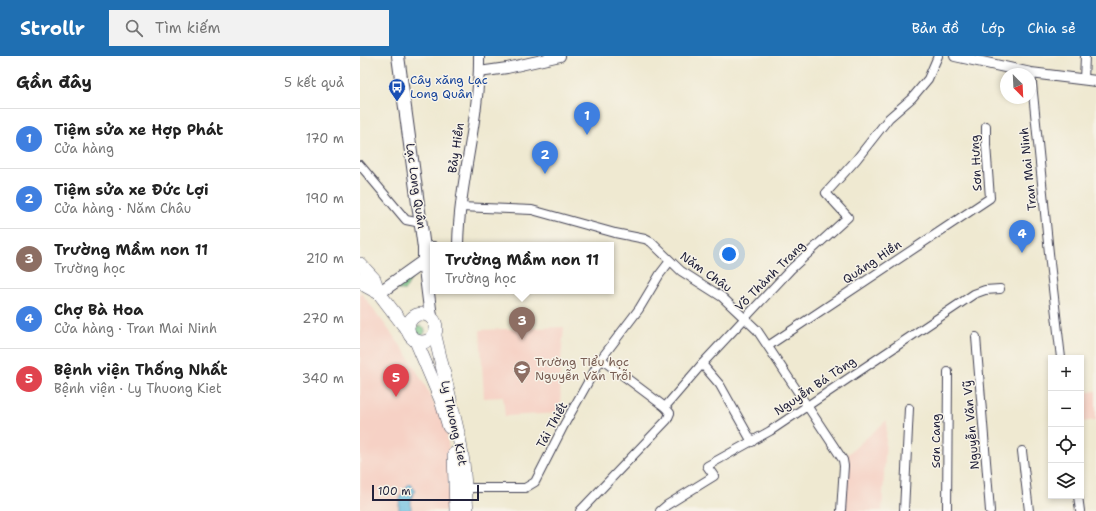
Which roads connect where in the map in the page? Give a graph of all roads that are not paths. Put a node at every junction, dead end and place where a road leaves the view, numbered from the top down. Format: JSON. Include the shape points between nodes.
{"nodes":[{"id":1,"x":398,"y":56,"type":"edge"},
{"id":2,"x":479,"y":56,"type":"edge"},
{"id":3,"x":560,"y":56,"type":"edge"},
{"id":4,"x":938,"y":56,"type":"edge"},
{"id":5,"x":954,"y":56,"type":"edge"},
{"id":6,"x":1085,"y":56,"type":"edge"},
{"id":7,"x":1008,"y":68,"type":"edge"},
{"id":8,"x":479,"y":72,"type":"junction"},
{"id":9,"x":1036,"y":74,"type":"edge"},
{"id":10,"x":1084,"y":80,"type":"junction"},
{"id":11,"x":1096,"y":81,"type":"edge"},
{"id":12,"x":1034,"y":104,"type":"edge"},
{"id":13,"x":986,"y":126,"type":"dead end"},
{"id":14,"x":360,"y":166,"type":"edge"},
{"id":15,"x":990,"y":198,"type":"joint"},
{"id":16,"x":460,"y":207,"type":"junction"},
{"id":17,"x":421,"y":223,"type":"junction"},
{"id":18,"x":458,"y":242,"type":"edge"},
{"id":19,"x":428,"y":248,"type":"edge"},
{"id":20,"x":424,"y":261,"type":"junction"},
{"id":21,"x":670,"y":262,"type":"junction"},
{"id":22,"x":360,"y":264,"type":"edge"},
{"id":23,"x":360,"y":279,"type":"edge"},
{"id":24,"x":1000,"y":289,"type":"dead end"},
{"id":25,"x":379,"y":293,"type":"junction"},
{"id":26,"x":432,"y":317,"type":"junction"},
{"id":27,"x":745,"y":318,"type":"junction"},
{"id":28,"x":412,"y":336,"type":"junction"},
{"id":29,"x":435,"y":336,"type":"junction"},
{"id":30,"x":976,"y":337,"type":"dead end"},
{"id":31,"x":768,"y":346,"type":"junction"},
{"id":32,"x":1061,"y":355,"type":"edge"},
{"id":33,"x":602,"y":359,"type":"junction"},
{"id":34,"x":702,"y":364,"type":"junction"},
{"id":35,"x":948,"y":372,"type":"dead end"},
{"id":36,"x":665,"y":406,"type":"junction"},
{"id":37,"x":808,"y":406,"type":"junction"},
{"id":38,"x":909,"y":408,"type":"dead end"},
{"id":39,"x":752,"y":442,"type":"junction"},
{"id":40,"x":1022,"y":451,"type":"dead end"},
{"id":41,"x":466,"y":488,"type":"junction"},
{"id":42,"x":1078,"y":499,"type":"edge"},
{"id":43,"x":456,"y":511,"type":"edge"},
{"id":44,"x":467,"y":511,"type":"edge"},
{"id":45,"x":580,"y":511,"type":"edge"},
{"id":46,"x":660,"y":511,"type":"edge"},
{"id":47,"x":841,"y":511,"type":"edge"},
{"id":48,"x":904,"y":511,"type":"edge"},
{"id":49,"x":947,"y":511,"type":"edge"},
{"id":50,"x":990,"y":511,"type":"edge"},
{"id":51,"x":1029,"y":511,"type":"edge"},
{"id":52,"x":1080,"y":511,"type":"edge"}],
"edges":[{"from":1,"to":17,"type":"main road","name":"Lạc Long Quân"},
{"from":2,"to":8,"type":"street","name":"Bảy Hiền"},
{"from":3,"to":8,"type":"street"},
{"from":4,"to":27,"type":"street","name":"Võ Thành Trang","via":[[928,79],[912,98],[889,118],[826,193],[848,217],[791,270]]},
{"from":5,"to":7,"type":"street"},
{"from":6,"to":10,"type":"street"},
{"from":8,"to":16,"type":"street","name":"Bảy Hiền"},
{"from":9,"to":10,"type":"street"},
{"from":10,"to":11,"type":"street"},
{"from":12,"to":32,"type":"street","name":"Tran Mai Ninh"},
{"from":13,"to":15,"type":"street","name":"Sơn Hưng"},
{"from":14,"to":17,"type":"street","via":[[406,220]]},
{"from":15,"to":31,"type":"street","name":"Quảng Hiền"},
{"from":16,"to":18,"type":"street","name":"Bảy Hiền"},
{"from":16,"to":21,"type":"street","name":"Năm Châu","via":[[532,210],[645,239],[655,245]]},
{"from":17,"to":19,"type":"main road","name":"Lạc Long Quân"},
{"from":19,"to":20,"type":"main road","name":"Lạc Long Quân"},
{"from":20,"to":25,"type":"main road"},
{"from":20,"to":26,"type":"main road","name":"Lạc Long Quân"},
{"from":21,"to":27,"type":"street","name":"Năm Châu","via":[[722,296]]},
{"from":21,"to":33,"type":"street","name":"Tái Thiết"},
{"from":22,"to":25,"type":"main road","via":[[374,280]]},
{"from":23,"to":25,"type":"main road","via":[[366,286]]},
{"from":24,"to":37,"type":"street","name":"Nguyễn Bá Tòng","via":[[974,294]]},
{"from":25,"to":28,"type":"main road","name":"Ly Thuong Kiet"},
{"from":26,"to":28,"type":"main road","via":[[426,314],[415,316],[409,321]]},
{"from":26,"to":29,"type":"main road","via":[[437,326]]},
{"from":27,"to":31,"type":"street","name":"Năm Châu"},
{"from":27,"to":34,"type":"street","name":"Võ Thành Trang"},
{"from":28,"to":29,"type":"main road","via":[[424,342]]},
{"from":28,"to":43,"type":"main road","name":"Ly Thuong Kiet","via":[[441,400],[452,438]]},
{"from":29,"to":41,"type":"main road","name":"Ly Thuong Kiet","via":[[460,437]]},
{"from":30,"to":50,"type":"street","name":"Nguyễn Văn Vỹ"},
{"from":31,"to":37,"type":"street","name":"Năm Châu"},
{"from":33,"to":36,"type":"street"},
{"from":33,"to":41,"type":"street","name":"Tái Thiết","via":[[532,484],[525,488]]},
{"from":34,"to":36,"type":"street","name":"Võ Thành Trang"},
{"from":34,"to":39,"type":"street","via":[[720,385]]},
{"from":35,"to":49,"type":"street","name":"Sơn Cang"},
{"from":36,"to":45,"type":"street","via":[[670,413],[667,420]]},
{"from":37,"to":39,"type":"street","name":"Nguyễn Bá Tòng"},
{"from":37,"to":47,"type":"street","name":"Năm Châu","via":[[843,460]]},
{"from":38,"to":48,"type":"street"},
{"from":39,"to":46,"type":"street","name":"Nguyễn Bá Tòng","via":[[708,466],[714,476],[667,504]]},
{"from":40,"to":51,"type":"street"},
{"from":41,"to":44,"type":"main road","name":"Ly Thuong Kiet"},
{"from":42,"to":52,"type":"street"}]}
